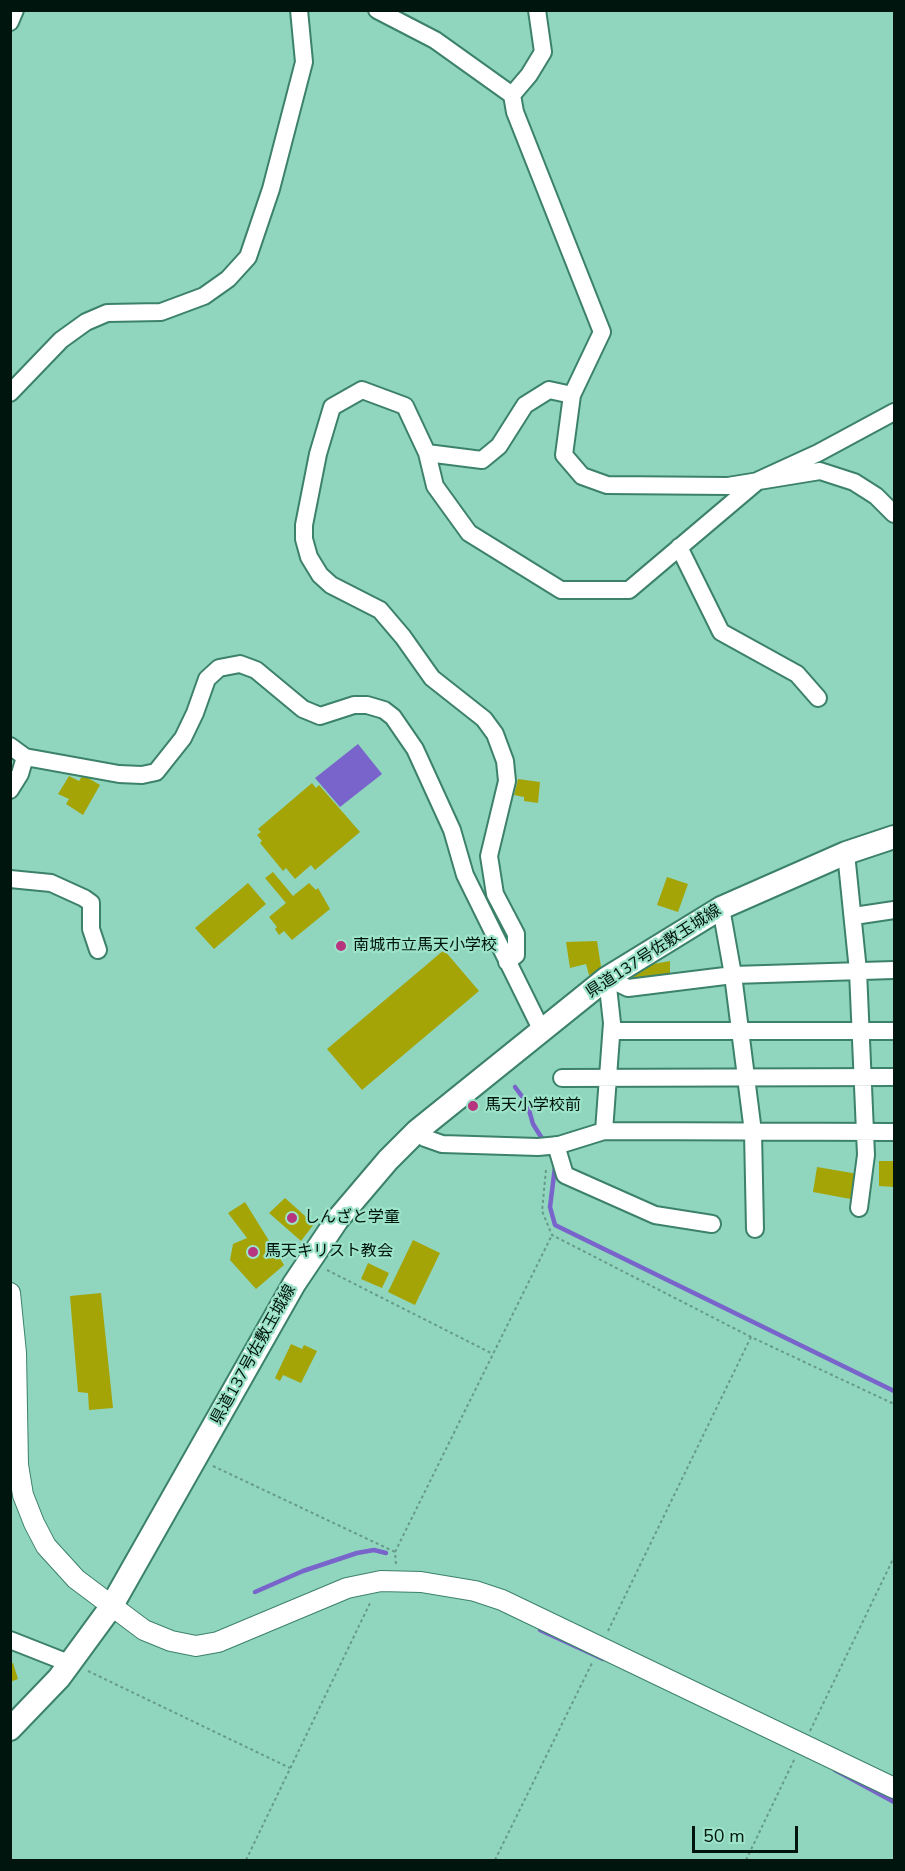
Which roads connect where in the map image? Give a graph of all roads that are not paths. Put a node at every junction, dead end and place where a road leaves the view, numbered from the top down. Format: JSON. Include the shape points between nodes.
{"nodes":[{"id":1,"x":15,"y":10,"type":"edge"},
{"id":2,"x":299,"y":10,"type":"edge"},
{"id":3,"x":377,"y":10,"type":"edge"},
{"id":4,"x":537,"y":10,"type":"edge"},
{"id":5,"x":10,"y":22,"type":"edge"},
{"id":6,"x":512,"y":95,"type":"junction"},
{"id":7,"x":10,"y":393,"type":"edge"},
{"id":8,"x":572,"y":395,"type":"junction"},
{"id":9,"x":894,"y":412,"type":"edge"},
{"id":10,"x":427,"y":453,"type":"junction"},
{"id":11,"x":759,"y":480,"type":"junction"},
{"id":12,"x":894,"y":514,"type":"edge"},
{"id":13,"x":679,"y":547,"type":"junction"},
{"id":14,"x":818,"y":698,"type":"dead end"},
{"id":15,"x":10,"y":746,"type":"edge"},
{"id":16,"x":25,"y":757,"type":"junction"},
{"id":17,"x":10,"y":790,"type":"edge"},
{"id":18,"x":894,"y":837,"type":"edge"},
{"id":19,"x":846,"y":853,"type":"junction"},
{"id":20,"x":10,"y":879,"type":"edge"},
{"id":21,"x":721,"y":908,"type":"junction"},
{"id":22,"x":894,"y":910,"type":"edge"},
{"id":23,"x":854,"y":916,"type":"junction"},
{"id":24,"x":98,"y":950,"type":"dead end"},
{"id":25,"x":507,"y":962,"type":"junction"},
{"id":26,"x":894,"y":970,"type":"edge"},
{"id":27,"x":858,"y":971,"type":"junction"},
{"id":28,"x":733,"y":975,"type":"junction"},
{"id":29,"x":607,"y":978,"type":"junction"},
{"id":30,"x":541,"y":1029,"type":"junction"},
{"id":31,"x":860,"y":1030,"type":"junction"},
{"id":32,"x":612,"y":1031,"type":"junction"},
{"id":33,"x":894,"y":1031,"type":"edge"},
{"id":34,"x":740,"y":1032,"type":"junction"},
{"id":35,"x":861,"y":1076,"type":"junction"},
{"id":36,"x":894,"y":1077,"type":"edge"},
{"id":37,"x":562,"y":1078,"type":"dead end"},
{"id":38,"x":745,"y":1078,"type":"junction"},
{"id":39,"x":608,"y":1080,"type":"junction"},
{"id":40,"x":417,"y":1131,"type":"junction"},
{"id":41,"x":604,"y":1131,"type":"junction"},
{"id":42,"x":863,"y":1131,"type":"junction"},
{"id":43,"x":753,"y":1132,"type":"junction"},
{"id":44,"x":894,"y":1132,"type":"edge"},
{"id":45,"x":556,"y":1145,"type":"junction"},
{"id":46,"x":859,"y":1208,"type":"dead end"},
{"id":47,"x":712,"y":1224,"type":"dead end"},
{"id":48,"x":755,"y":1229,"type":"dead end"},
{"id":49,"x":10,"y":1293,"type":"edge"},
{"id":50,"x":13,"y":1353,"type":"edge"},
{"id":51,"x":111,"y":1607,"type":"junction"},
{"id":52,"x":10,"y":1640,"type":"edge"},
{"id":53,"x":71,"y":1664,"type":"junction"},
{"id":54,"x":10,"y":1729,"type":"edge"},
{"id":55,"x":894,"y":1788,"type":"edge"}],
"edges":[{"from":1,"to":5,"type":"street"},
{"from":2,"to":7,"type":"street","via":[[304,62],[271,189],[248,257],[228,279],[204,296],[161,312],[107,313],[87,322],[61,340]]},
{"from":3,"to":6,"type":"street","via":[[435,40]]},
{"from":4,"to":6,"type":"street","via":[[543,52]]},
{"from":6,"to":8,"type":"street","via":[[515,112],[602,332]]},
{"from":8,"to":10,"type":"street","via":[[549,390],[525,405],[499,446],[482,460]]},
{"from":8,"to":11,"type":"street","via":[[564,455],[582,476],[608,485],[728,486]]},
{"from":9,"to":11,"type":"street"},
{"from":10,"to":13,"type":"street","via":[[435,486],[469,533],[561,590],[629,590]]},
{"from":10,"to":25,"type":"street","via":[[405,406],[362,390],[332,407],[318,454],[304,539],[320,575],[380,610],[432,678],[484,719],[495,734],[505,761],[507,781],[489,856],[495,894],[516,934],[516,955]]},
{"from":11,"to":12,"type":"street","via":[[820,471],[837,475],[876,496]]},
{"from":11,"to":13,"type":"street"},
{"from":13,"to":14,"type":"street","via":[[722,632],[797,674]]},
{"from":15,"to":16,"type":"street"},
{"from":16,"to":17,"type":"street"},
{"from":16,"to":25,"type":"street","via":[[119,774],[156,772],[183,738],[207,679],[219,668],[240,664],[256,670],[303,709],[320,716],[354,705],[384,710],[415,748],[452,830],[465,875]]},
{"from":18,"to":19,"type":"main road","name":"県道137号佐敷玉城線"},
{"from":19,"to":21,"type":"main road","name":"県道137号佐敷玉城線"},
{"from":19,"to":23,"type":"street"},
{"from":20,"to":24,"type":"street","via":[[51,883],[91,903],[91,929]]},
{"from":21,"to":28,"type":"street"},
{"from":21,"to":29,"type":"main road","name":"県道137号佐敷玉城線"},
{"from":22,"to":23,"type":"street"},
{"from":23,"to":27,"type":"street"},
{"from":25,"to":30,"type":"street"},
{"from":26,"to":27,"type":"street"},
{"from":27,"to":28,"type":"street"},
{"from":27,"to":31,"type":"street"},
{"from":28,"to":29,"type":"street","via":[[628,988]]},
{"from":28,"to":34,"type":"street"},
{"from":29,"to":30,"type":"main road","name":"県道137号佐敷玉城線"},
{"from":29,"to":32,"type":"street"},
{"from":30,"to":40,"type":"main road","name":"県道137号佐敷玉城線"},
{"from":31,"to":33,"type":"street"},
{"from":31,"to":34,"type":"street"},
{"from":31,"to":35,"type":"street"},
{"from":32,"to":34,"type":"street"},
{"from":32,"to":39,"type":"street"},
{"from":34,"to":38,"type":"street"},
{"from":35,"to":36,"type":"street"},
{"from":35,"to":38,"type":"street"},
{"from":35,"to":42,"type":"street"},
{"from":37,"to":39,"type":"street"},
{"from":38,"to":39,"type":"street"},
{"from":38,"to":43,"type":"street"},
{"from":39,"to":41,"type":"street"},
{"from":40,"to":45,"type":"street","via":[[442,1144]]},
{"from":40,"to":51,"type":"main road","name":"県道137号佐敷玉城線","via":[[363,1187],[310,1259]]},
{"from":41,"to":43,"type":"street"},
{"from":41,"to":45,"type":"street"},
{"from":42,"to":43,"type":"street"},
{"from":42,"to":44,"type":"street"},
{"from":42,"to":46,"type":"street","via":[[866,1155]]},
{"from":43,"to":48,"type":"street"},
{"from":45,"to":47,"type":"street","via":[[565,1175],[655,1215]]},
{"from":49,"to":50,"type":"street"},
{"from":50,"to":51,"type":"street","via":[[18,1465],[27,1504],[46,1546]]},
{"from":51,"to":53,"type":"main road","name":"県道137号佐敷玉城線"},
{"from":51,"to":55,"type":"street","via":[[144,1630],[196,1646],[218,1642],[347,1588],[381,1581],[421,1582],[475,1591],[502,1600],[597,1652],[800,1749]]},
{"from":52,"to":53,"type":"street"},
{"from":53,"to":54,"type":"main road","name":"県道137号佐敷玉城線"}]}
